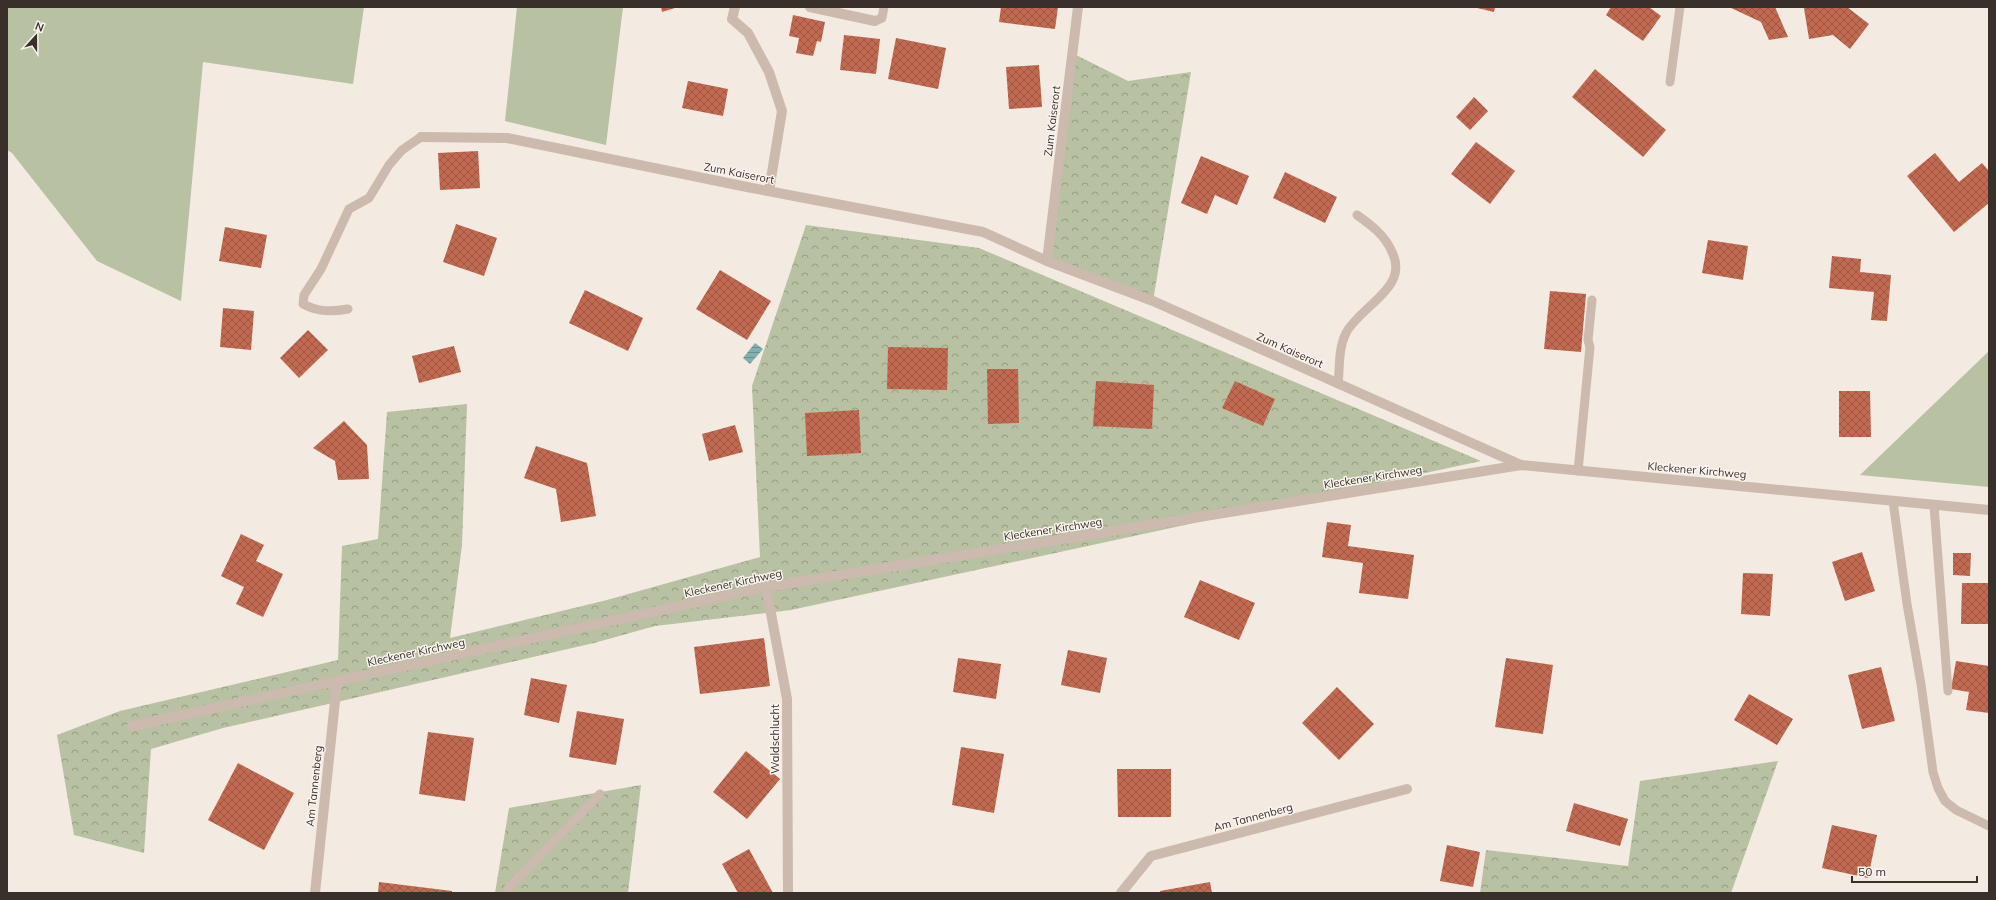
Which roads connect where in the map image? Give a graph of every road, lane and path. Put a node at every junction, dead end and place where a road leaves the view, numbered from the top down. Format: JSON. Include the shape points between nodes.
{"nodes":[{"id":1,"x":735,"y":7,"type":"edge"},
{"id":2,"x":810,"y":7,"type":"edge"},
{"id":3,"x":884,"y":7,"type":"edge"},
{"id":4,"x":1078,"y":7,"type":"edge"},
{"id":5,"x":1680,"y":7,"type":"edge"},
{"id":6,"x":875,"y":21,"type":"joint"},
{"id":7,"x":1670,"y":82,"type":"dead end"},
{"id":8,"x":421,"y":137,"type":"joint"},
{"id":9,"x":769,"y":191,"type":"junction"},
{"id":10,"x":1357,"y":215,"type":"dead end"},
{"id":11,"x":1047,"y":261,"type":"junction"},
{"id":12,"x":1592,"y":300,"type":"dead end"},
{"id":13,"x":348,"y":309,"type":"dead end"},
{"id":14,"x":1338,"y":384,"type":"junction"},
{"id":15,"x":1521,"y":465,"type":"junction"},
{"id":16,"x":1578,"y":471,"type":"junction"},
{"id":17,"x":1893,"y":500,"type":"junction"},
{"id":18,"x":1934,"y":505,"type":"junction"},
{"id":19,"x":1989,"y":510,"type":"edge"},
{"id":20,"x":766,"y":587,"type":"junction"},
{"id":21,"x":336,"y":682,"type":"junction"},
{"id":22,"x":1948,"y":691,"type":"dead end"},
{"id":23,"x":132,"y":726,"type":"dead end"},
{"id":24,"x":1407,"y":789,"type":"dead end"},
{"id":25,"x":600,"y":794,"type":"dead end"},
{"id":26,"x":1989,"y":826,"type":"edge"},
{"id":27,"x":315,"y":893,"type":"edge"},
{"id":28,"x":508,"y":893,"type":"edge"},
{"id":29,"x":788,"y":893,"type":"edge"},
{"id":30,"x":1121,"y":893,"type":"edge"}],
"edges":[{"from":1,"to":9,"type":"street","via":[[732,19],[748,33],[770,72],[782,111]]},
{"from":2,"to":6,"type":"street"},
{"from":3,"to":6,"type":"lane","via":[[882,18]]},
{"from":4,"to":11,"type":"street","name":"Zum Kaiserort"},
{"from":5,"to":7,"type":"lane"},
{"from":8,"to":9,"type":"street","name":"Zum Kaiserort","via":[[507,138]]},
{"from":8,"to":13,"type":"lane","via":[[402,150],[389,165],[369,198],[349,209],[321,269],[304,295],[303,304],[312,309]]},
{"from":9,"to":11,"type":"street","name":"Zum Kaiserort","via":[[983,232]]},
{"from":10,"to":14,"type":"lane","via":[[1385,239],[1394,256],[1396,273],[1390,286],[1347,332],[1340,351]]},
{"from":11,"to":14,"type":"street","name":"Zum Kaiserort","via":[[1153,302]]},
{"from":12,"to":16,"type":"lane"},
{"from":14,"to":15,"type":"street","name":"Zum Kaiserort"},
{"from":15,"to":16,"type":"street","name":"Kleckener Kirchweg"},
{"from":15,"to":20,"type":"street","name":"Kleckener Kirchweg"},
{"from":16,"to":17,"type":"street","name":"Kleckener Kirchweg"},
{"from":17,"to":18,"type":"street","name":"Kleckener Kirchweg"},
{"from":17,"to":26,"type":"lane","via":[[1933,772],[1945,801],[1956,810]]},
{"from":18,"to":19,"type":"street","name":"Kleckener Kirchweg"},
{"from":18,"to":22,"type":"lane"},
{"from":20,"to":21,"type":"street","name":"Kleckener Kirchweg"},
{"from":20,"to":29,"type":"street","name":"Waldschlucht","via":[[787,699]]},
{"from":21,"to":23,"type":"street","name":"Kleckener Kirchweg"},
{"from":21,"to":27,"type":"street","name":"Am Tannenberg"},
{"from":24,"to":30,"type":"street","name":"Am Tannenberg","via":[[1151,856]]},
{"from":25,"to":28,"type":"lane","via":[[509,887]]}]}
